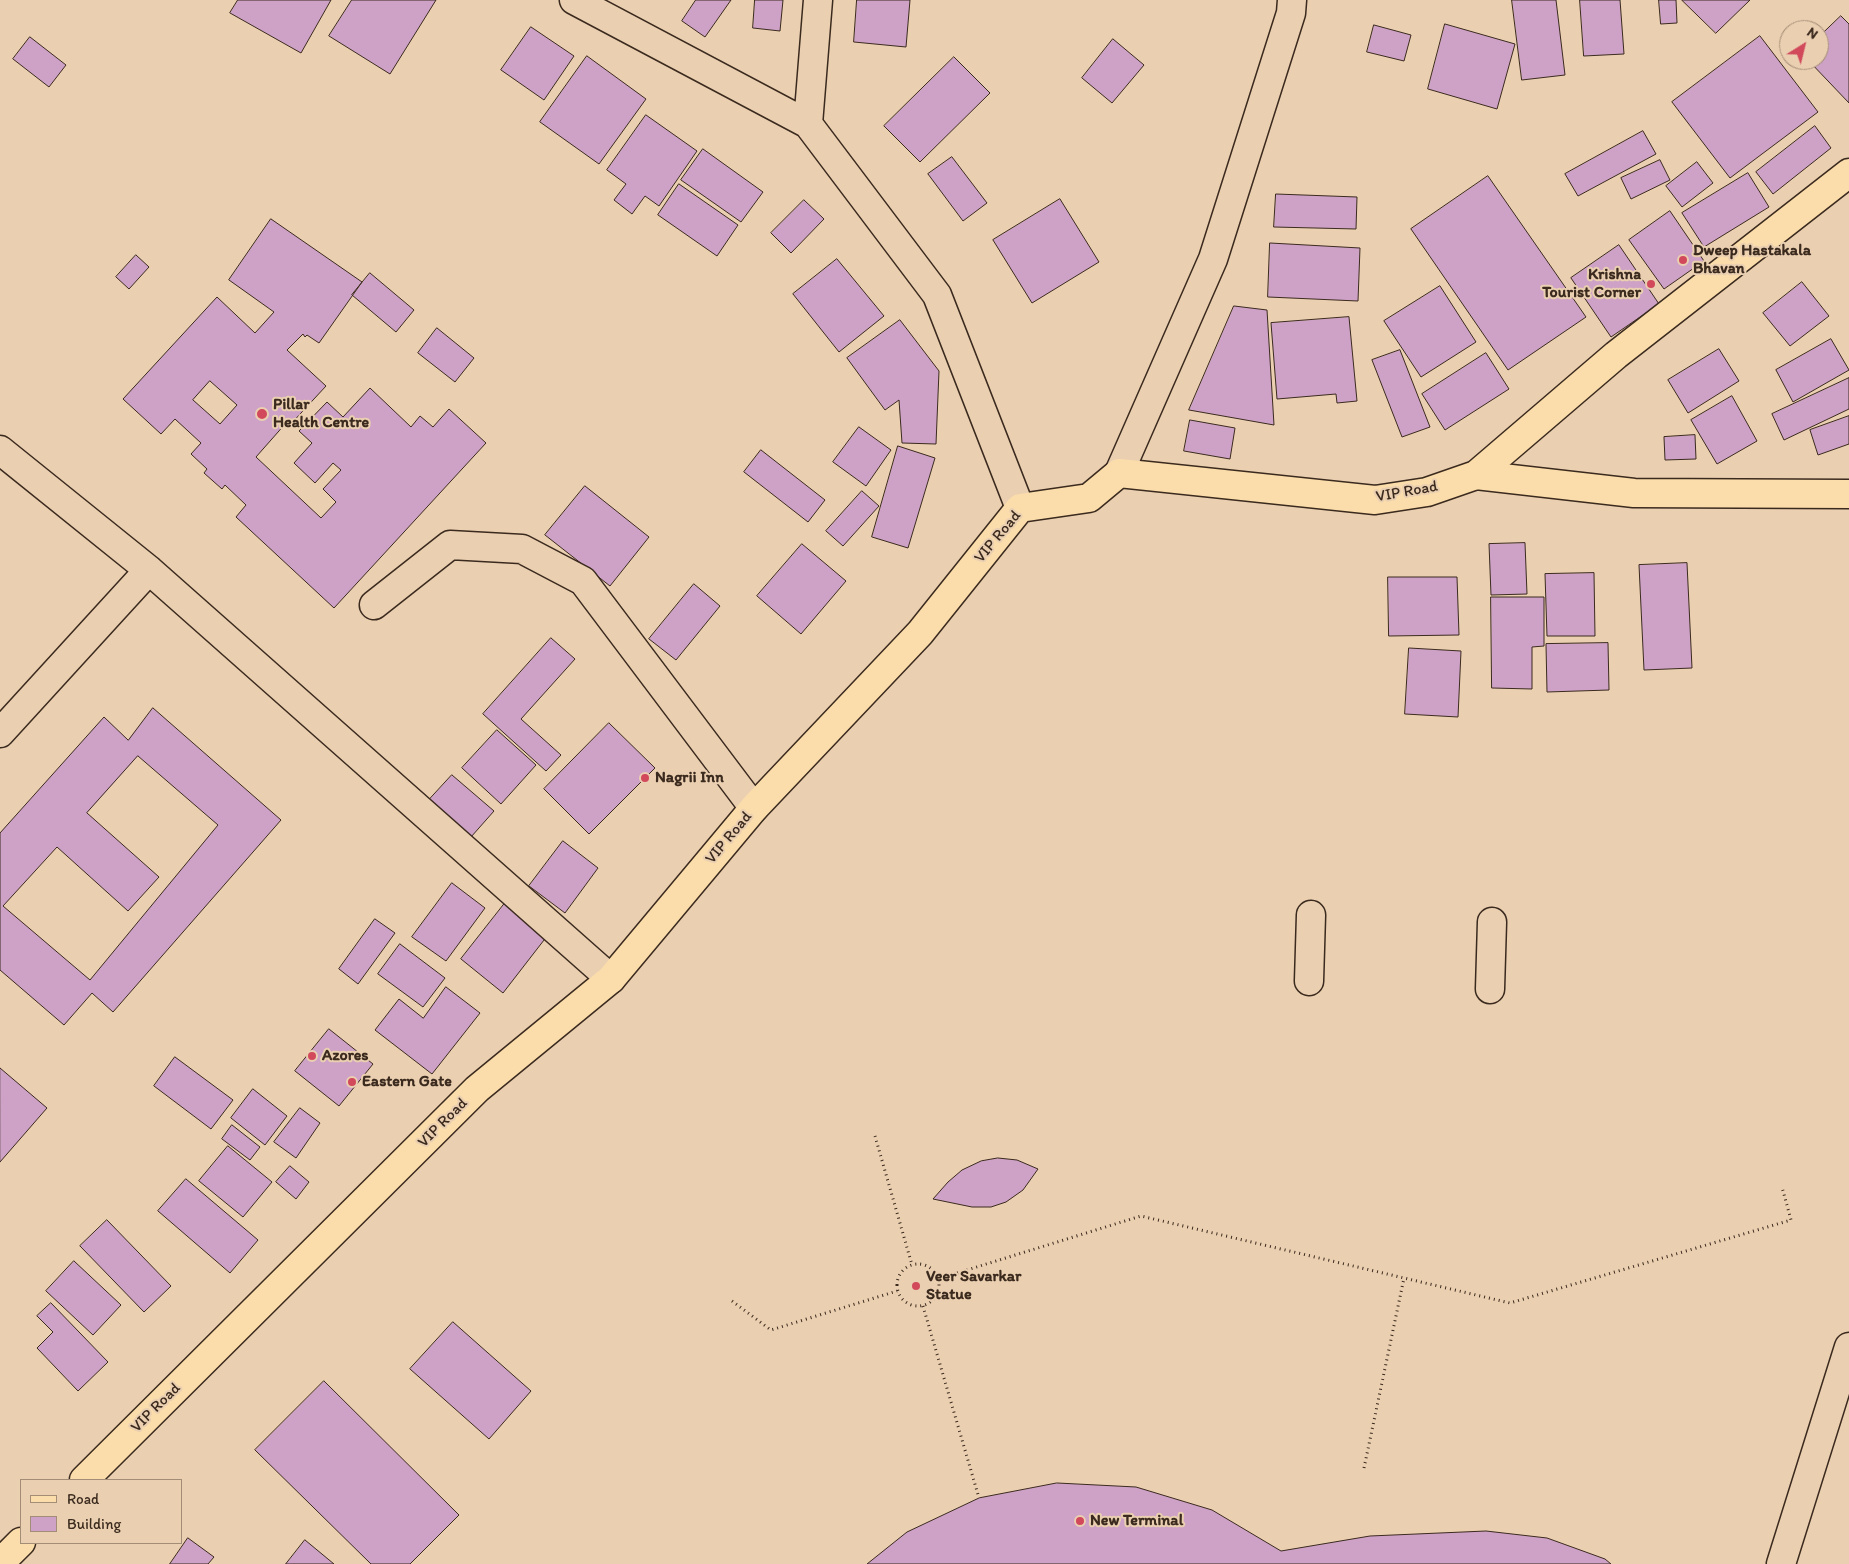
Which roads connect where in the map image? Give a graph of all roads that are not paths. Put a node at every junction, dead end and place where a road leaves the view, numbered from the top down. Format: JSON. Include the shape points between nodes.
{"nodes":[{"id":1,"x":818,"y":0,"type":"edge"},
{"id":2,"x":1292,"y":0,"type":"edge"},
{"id":3,"x":586,"y":3,"type":"edge"},
{"id":4,"x":808,"y":124,"type":"junction"},
{"id":5,"x":1849,"y":173,"type":"edge"},
{"id":6,"x":0,"y":450,"type":"edge"},
{"id":7,"x":1119,"y":472,"type":"junction"},
{"id":8,"x":1476,"y":475,"type":"junction"},
{"id":9,"x":1849,"y":494,"type":"edge"},
{"id":10,"x":1020,"y":508,"type":"junction"},
{"id":11,"x":149,"y":570,"type":"junction"},
{"id":12,"x":374,"y":604,"type":"dead end"},
{"id":13,"x":0,"y":733,"type":"edge"},
{"id":14,"x":754,"y":808,"type":"junction"},
{"id":15,"x":1311,"y":914,"type":"dead end"},
{"id":16,"x":1492,"y":922,"type":"dead end"},
{"id":17,"x":611,"y":980,"type":"junction"},
{"id":18,"x":1309,"y":981,"type":"dead end"},
{"id":19,"x":1490,"y":989,"type":"dead end"},
{"id":20,"x":1849,"y":1348,"type":"edge"},
{"id":21,"x":85,"y":1479,"type":"edge"},
{"id":22,"x":20,"y":1543,"type":"edge"},
{"id":23,"x":0,"y":1563,"type":"edge"},
{"id":24,"x":1781,"y":1564,"type":"edge"}],
"edges":[{"from":1,"to":4,"type":"street"},
{"from":2,"to":7,"type":"street","via":[[1292,13],[1213,259]]},
{"from":3,"to":4,"type":"street"},
{"from":4,"to":10,"type":"street","via":[[937,295]]},
{"from":5,"to":8,"type":"main road","name":"VIP Road","via":[[1616,355]]},
{"from":6,"to":11,"type":"street"},
{"from":7,"to":8,"type":"main road","name":"VIP Road","via":[[1375,500],[1426,492]]},
{"from":7,"to":10,"type":"main road","name":"VIP Road","via":[[1089,498]]},
{"from":8,"to":9,"type":"main road","name":"VIP Road","via":[[1634,493]]},
{"from":10,"to":14,"type":"main road","name":"VIP Road","via":[[920,633]]},
{"from":11,"to":13,"type":"street"},
{"from":11,"to":17,"type":"street"},
{"from":12,"to":14,"type":"street","via":[[450,545],[522,549],[583,581]]},
{"from":14,"to":17,"type":"main road","name":"VIP Road"},
{"from":15,"to":18,"type":"street"},
{"from":16,"to":19,"type":"street"},
{"from":17,"to":21,"type":"main road","name":"VIP Road","via":[[477,1089]]},
{"from":20,"to":24,"type":"street"},
{"from":22,"to":23,"type":"main road"}]}
